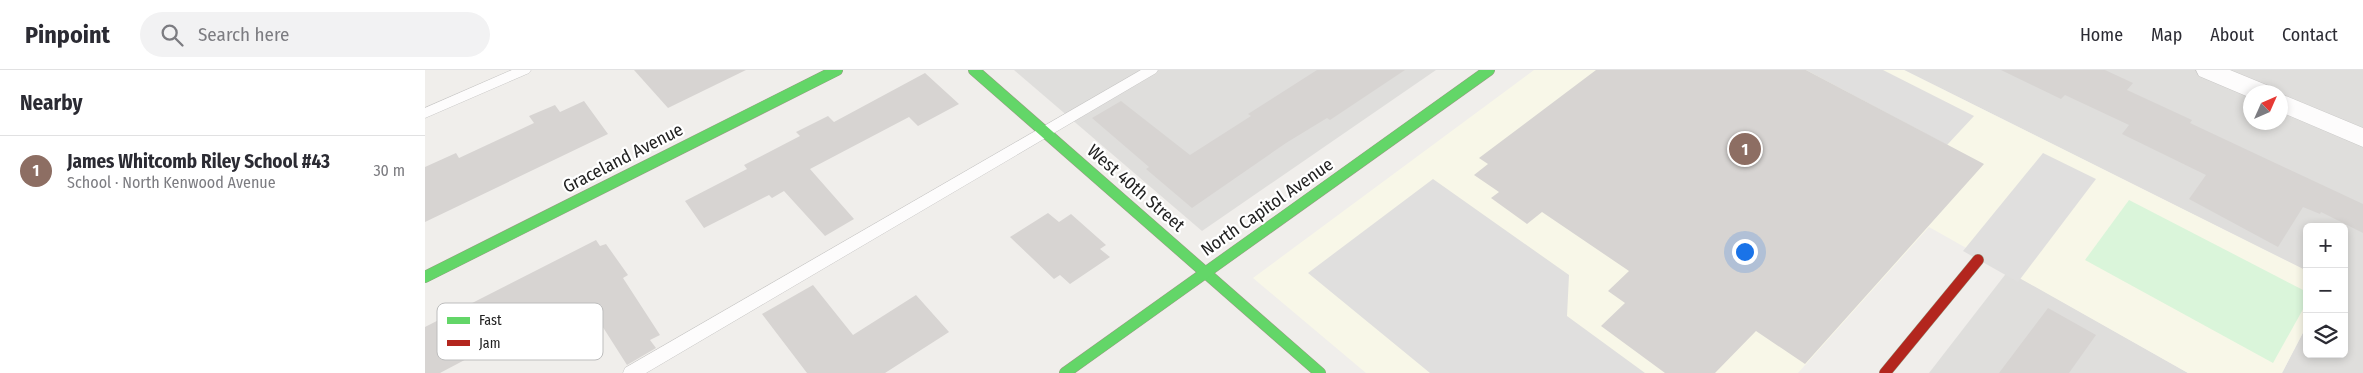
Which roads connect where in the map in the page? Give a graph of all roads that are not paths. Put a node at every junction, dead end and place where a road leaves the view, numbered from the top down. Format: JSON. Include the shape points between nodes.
{"nodes":[{"id":1,"x":524,"y":70,"type":"edge"},
{"id":2,"x":837,"y":70,"type":"edge"},
{"id":3,"x":975,"y":70,"type":"edge"},
{"id":4,"x":1151,"y":70,"type":"edge"},
{"id":5,"x":1489,"y":70,"type":"edge"},
{"id":6,"x":2209,"y":70,"type":"edge"},
{"id":7,"x":2244,"y":85,"type":"edge"},
{"id":8,"x":2288,"y":105,"type":"edge"},
{"id":9,"x":425,"y":114,"type":"edge"},
{"id":10,"x":1045,"y":132,"type":"junction"},
{"id":11,"x":2363,"y":138,"type":"edge"},
{"id":12,"x":1978,"y":260,"type":"dead end"},
{"id":13,"x":1206,"y":272,"type":"junction"},
{"id":14,"x":425,"y":276,"type":"edge"},
{"id":15,"x":631,"y":373,"type":"edge"},
{"id":16,"x":1065,"y":373,"type":"edge"},
{"id":17,"x":1320,"y":373,"type":"edge"},
{"id":18,"x":1885,"y":373,"type":"edge"}],
"edges":[{"from":1,"to":9,"type":"lane"},
{"from":2,"to":14,"type":"street","name":"Graceland Avenue"},
{"from":3,"to":10,"type":"street","name":"West 40th Street"},
{"from":4,"to":10,"type":"lane"},
{"from":5,"to":13,"type":"street","name":"North Capitol Avenue"},
{"from":6,"to":7,"type":"street"},
{"from":8,"to":11,"type":"street"},
{"from":10,"to":13,"type":"street","name":"West 40th Street"},
{"from":10,"to":15,"type":"lane"},
{"from":12,"to":18,"type":"street"},
{"from":13,"to":16,"type":"street","name":"North Capitol Avenue"},
{"from":13,"to":17,"type":"street","name":"West 40th Street"}]}
